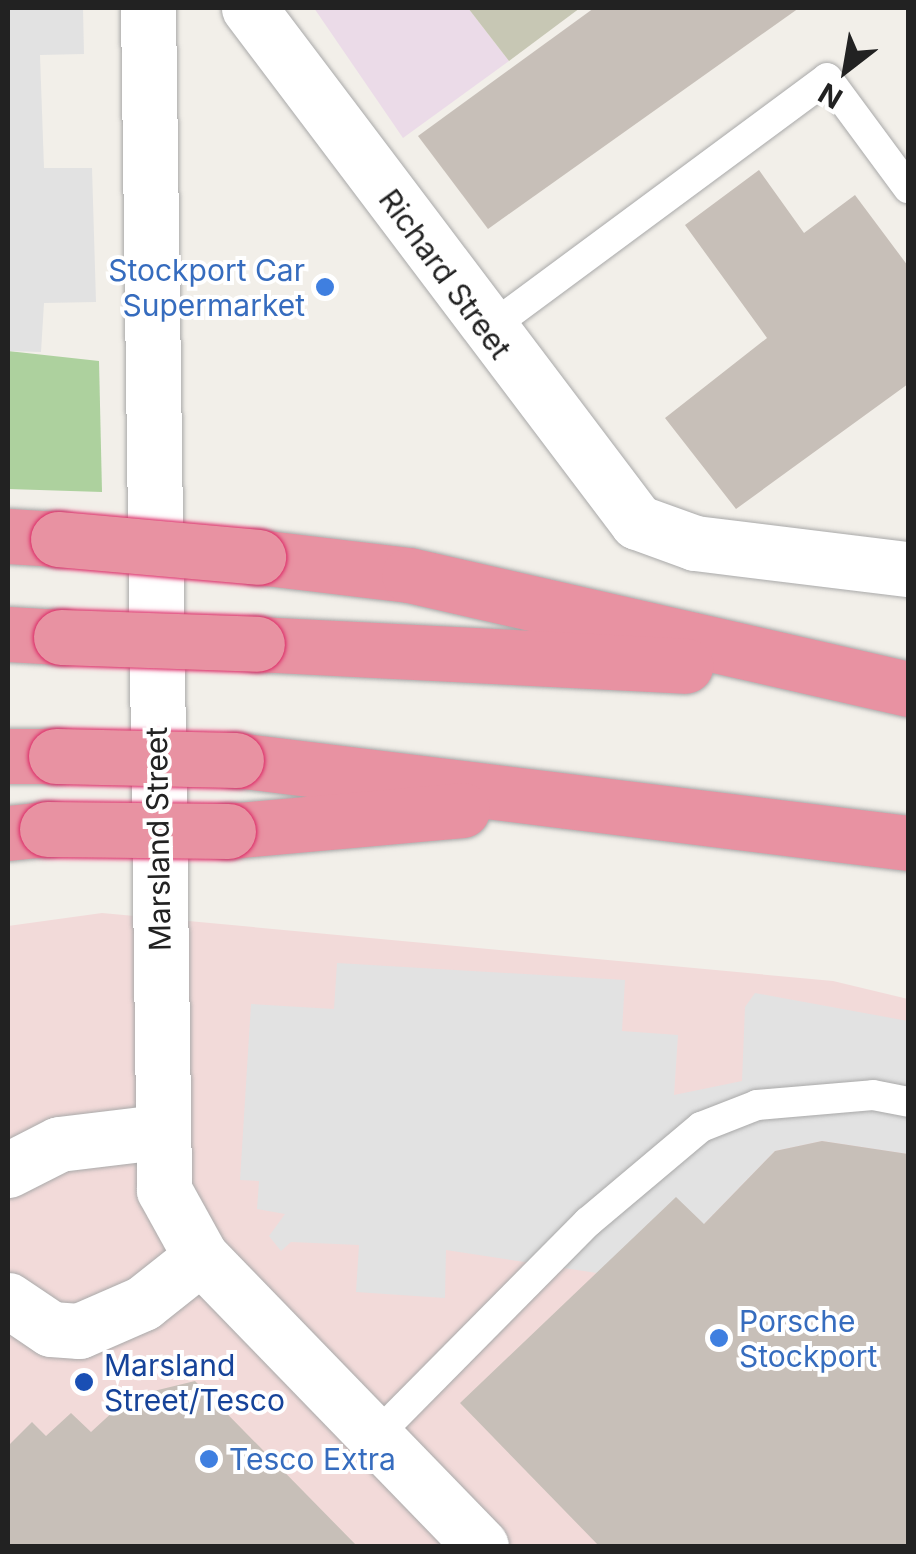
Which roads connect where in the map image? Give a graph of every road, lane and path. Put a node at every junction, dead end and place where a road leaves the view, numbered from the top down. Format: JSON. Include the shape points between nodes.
{"nodes":[{"id":1,"x":148,"y":8,"type":"edge"},
{"id":2,"x":248,"y":8,"type":"edge"},
{"id":3,"x":908,"y":188,"type":"edge"},
{"id":4,"x":486,"y":330,"type":"junction"},
{"id":5,"x":33,"y":538,"type":"edge"},
{"id":6,"x":908,"y":569,"type":"edge"},
{"id":7,"x":8,"y":634,"type":"edge"},
{"id":8,"x":823,"y":674,"type":"junction"},
{"id":9,"x":908,"y":689,"type":"edge"},
{"id":10,"x":32,"y":756,"type":"edge"},
{"id":11,"x":570,"y":801,"type":"junction"},
{"id":12,"x":28,"y":831,"type":"edge"},
{"id":13,"x":908,"y":843,"type":"edge"},
{"id":14,"x":908,"y":1102,"type":"edge"},
{"id":15,"x":158,"y":1132,"type":"junction"},
{"id":16,"x":8,"y":1170,"type":"edge"},
{"id":17,"x":201,"y":1257,"type":"junction"},
{"id":18,"x":8,"y":1300,"type":"edge"},
{"id":19,"x":376,"y":1438,"type":"junction"},
{"id":20,"x":481,"y":1546,"type":"edge"}],
"edges":[{"from":1,"to":15,"type":"street","name":"Marsland Street"},
{"from":2,"to":4,"type":"street","name":"Richard Street"},
{"from":3,"to":4,"type":"lane","via":[[828,78]]},
{"from":4,"to":6,"type":"street","name":"Richard Street","via":[[618,506],[652,529]]},
{"from":5,"to":8,"type":"highway","bridge":true,"via":[[410,575]]},
{"from":7,"to":8,"type":"highway","bridge":true},
{"from":8,"to":9,"type":"highway"},
{"from":10,"to":11,"type":"highway","bridge":true,"via":[[236,760]]},
{"from":11,"to":12,"type":"highway","bridge":true,"via":[[228,831]]},
{"from":11,"to":13,"type":"highway"},
{"from":14,"to":19,"type":"lane","via":[[873,1095],[758,1105],[701,1127],[588,1222]]},
{"from":15,"to":16,"type":"street","via":[[59,1144]]},
{"from":15,"to":17,"type":"street","name":"Marsland Street","via":[[164,1190]]},
{"from":17,"to":18,"type":"street","via":[[143,1303],[79,1330],[50,1329]]},
{"from":17,"to":19,"type":"street","name":"Marsland Street"},
{"from":19,"to":20,"type":"street","name":"Marsland Street"}]}
